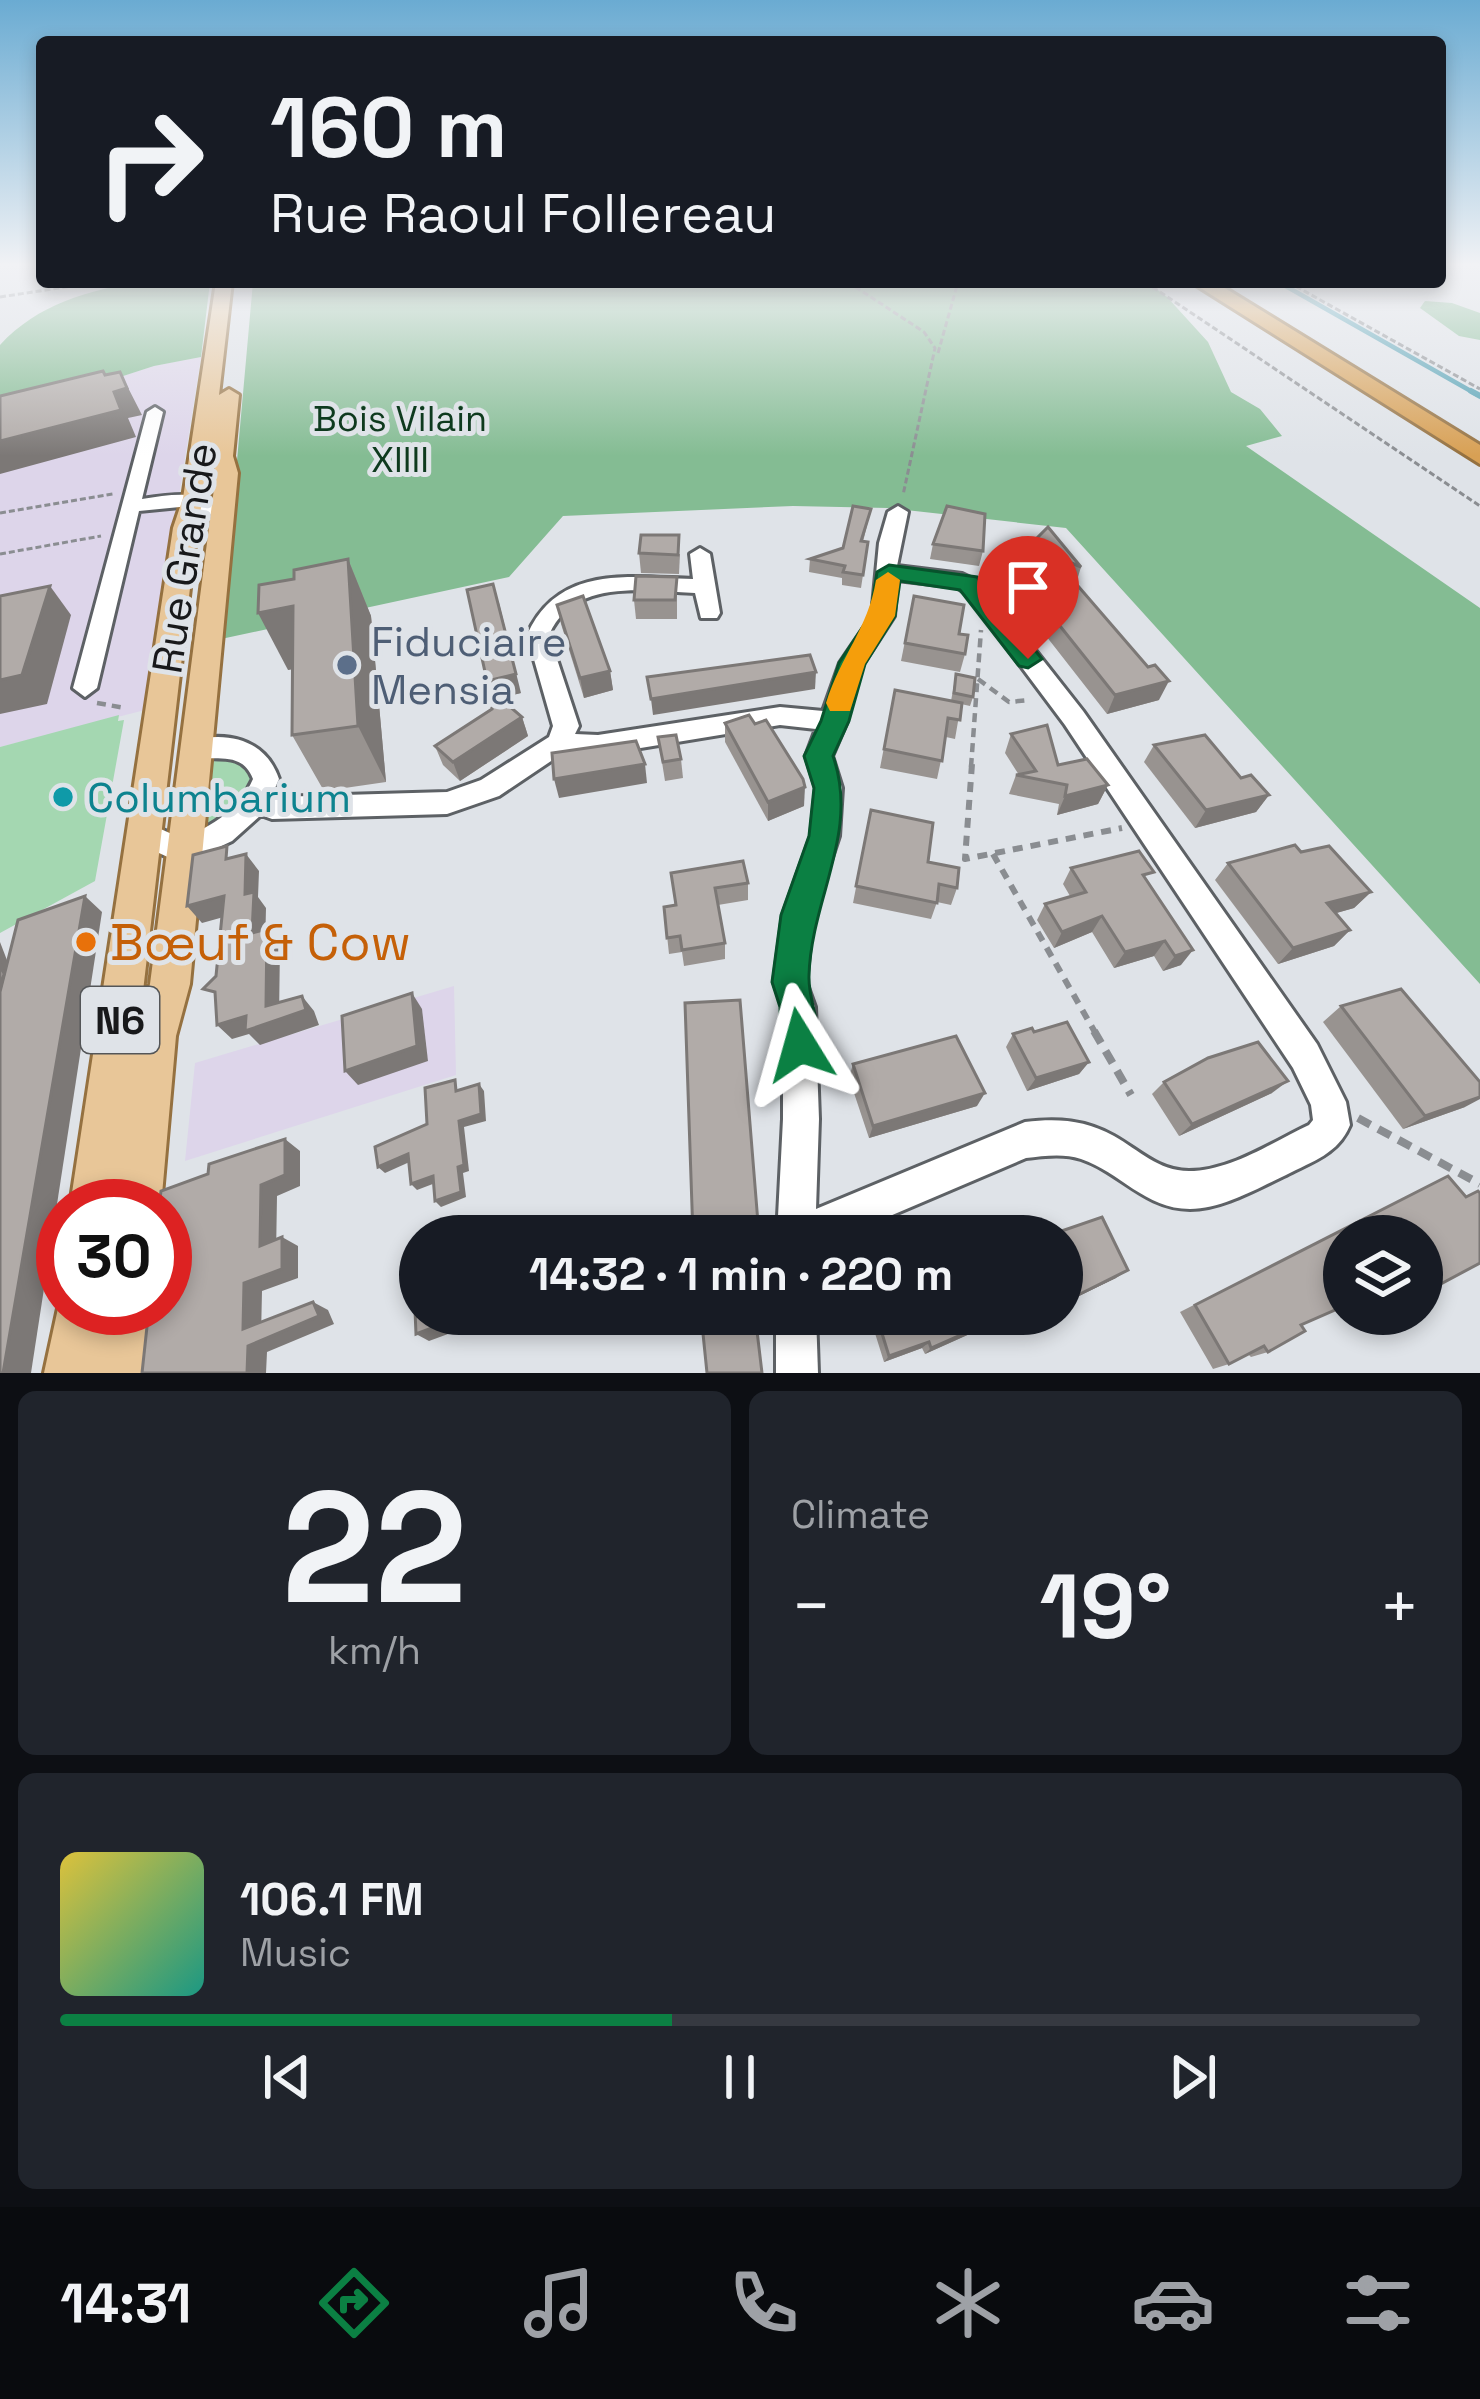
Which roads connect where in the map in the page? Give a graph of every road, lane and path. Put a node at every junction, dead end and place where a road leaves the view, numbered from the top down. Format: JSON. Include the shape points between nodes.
{"nodes":[{"id":1,"x":217,"y":328,"type":"edge"},
{"id":2,"x":236,"y":328,"type":"edge"},
{"id":3,"x":916,"y":328,"type":"edge"},
{"id":4,"x":945,"y":328,"type":"edge"},
{"id":5,"x":1215,"y":328,"type":"edge"},
{"id":6,"x":1275,"y":328,"type":"edge"},
{"id":7,"x":1314,"y":328,"type":"edge"},
{"id":8,"x":1371,"y":328,"type":"edge"},
{"id":9,"x":936,"y":358,"type":"junction"},
{"id":10,"x":1480,"y":389,"type":"edge"},
{"id":11,"x":155,"y":412,"type":"dead end"},
{"id":12,"x":1480,"y":427,"type":"edge"},
{"id":13,"x":1480,"y":456,"type":"edge"},
{"id":14,"x":1480,"y":506,"type":"edge"},
{"id":15,"x":898,"y":512,"type":"joint"},
{"id":16,"x":0,"y":513,"type":"edge"},
{"id":17,"x":190,"y":513,"type":"junction"},
{"id":18,"x":222,"y":513,"type":"junction"},
{"id":19,"x":129,"y":514,"type":"junction"},
{"id":20,"x":0,"y":554,"type":"edge"},
{"id":21,"x":700,"y":554,"type":"dead end"},
{"id":22,"x":889,"y":572,"type":"junction"},
{"id":23,"x":703,"y":586,"type":"junction"},
{"id":24,"x":983,"y":600,"type":"junction"},
{"id":25,"x":709,"y":613,"type":"dead end"},
{"id":26,"x":978,"y":679,"type":"junction"},
{"id":27,"x":85,"y":688,"type":"dead end"},
{"id":28,"x":1074,"y":718,"type":"junction"},
{"id":29,"x":835,"y":721,"type":"junction"},
{"id":30,"x":559,"y":743,"type":"junction"},
{"id":31,"x":195,"y":749,"type":"junction"},
{"id":32,"x":259,"y":801,"type":"junction"},
{"id":33,"x":1146,"y":823,"type":"junction"},
{"id":34,"x":164,"y":843,"type":"junction"},
{"id":35,"x":993,"y":854,"type":"junction"},
{"id":36,"x":1131,"y":1095,"type":"dead end"},
{"id":37,"x":1328,"y":1102,"type":"junction"},
{"id":38,"x":99,"y":1179,"type":"edge"},
{"id":39,"x":139,"y":1179,"type":"edge"},
{"id":40,"x":1480,"y":1184,"type":"edge"},
{"id":41,"x":796,"y":1215,"type":"edge"},
{"id":42,"x":846,"y":1215,"type":"edge"},
{"id":43,"x":76,"y":1335,"type":"edge"},
{"id":44,"x":122,"y":1335,"type":"edge"},
{"id":45,"x":796,"y":1335,"type":"edge"},
{"id":46,"x":71,"y":1373,"type":"edge"},
{"id":47,"x":118,"y":1373,"type":"edge"},
{"id":48,"x":797,"y":1373,"type":"edge"}],
"edges":[{"from":1,"to":17,"type":"main road","name":"Rue Grande","number":"N6"},
{"from":2,"to":18,"type":"main road","name":"Rue Grande","number":"N6"},
{"from":3,"to":9,"type":"path","via":[[933,340]]},
{"from":4,"to":9,"type":"path"},
{"from":5,"to":14,"type":"path"},
{"from":6,"to":13,"type":"highway"},
{"from":7,"to":12,"type":"highway"},
{"from":8,"to":10,"type":"path"},
{"from":9,"to":15,"type":"path"},
{"from":11,"to":19,"type":"street"},
{"from":15,"to":22,"type":"street"},
{"from":16,"to":19,"type":"path"},
{"from":17,"to":18,"type":"street"},
{"from":17,"to":19,"type":"street","via":[[136,520]]},
{"from":17,"to":34,"type":"main road","name":"Rue Grande","number":"N6"},
{"from":18,"to":31,"type":"main road","name":"Rue Grande","number":"N6"},
{"from":19,"to":20,"type":"path"},
{"from":19,"to":27,"type":"street"},
{"from":21,"to":23,"type":"street"},
{"from":22,"to":24,"type":"street","via":[[962,580]]},
{"from":22,"to":29,"type":"street","via":[[883,616],[852,663]]},
{"from":23,"to":25,"type":"street"},
{"from":23,"to":30,"type":"street","via":[[592,587],[550,610],[538,635],[566,726]]},
{"from":24,"to":26,"type":"path"},
{"from":24,"to":28,"type":"street"},
{"from":26,"to":28,"type":"path","via":[[1009,702],[1037,700]]},
{"from":26,"to":35,"type":"path","via":[[964,860]]},
{"from":28,"to":33,"type":"street"},
{"from":29,"to":30,"type":"street","via":[[780,716],[598,746]]},
{"from":29,"to":41,"type":"street","via":[[819,756],[829,788],[825,836],[798,915],[790,982],[800,1030]]},
{"from":30,"to":32,"type":"street","via":[[490,788],[447,803],[272,808]]},
{"from":31,"to":32,"type":"street","via":[[256,756],[266,779]]},
{"from":31,"to":34,"type":"main road","name":"Rue Grande","number":"N6"},
{"from":32,"to":34,"type":"street","via":[[231,829]]},
{"from":33,"to":35,"type":"path"},
{"from":33,"to":37,"type":"street"},
{"from":34,"to":38,"type":"main road","name":"Rue Grande","number":"N6"},
{"from":34,"to":39,"type":"main road","name":"Rue Grande","number":"N6","via":[[170,984],[155,1036]]},
{"from":35,"to":36,"type":"path"},
{"from":37,"to":40,"type":"path"},
{"from":37,"to":42,"type":"street","via":[[1332,1125],[1322,1138],[1190,1190],[1163,1185],[1078,1135],[1049,1134]]},
{"from":43,"to":46,"type":"main road"},
{"from":44,"to":47,"type":"main road"},
{"from":45,"to":48,"type":"street"}]}
